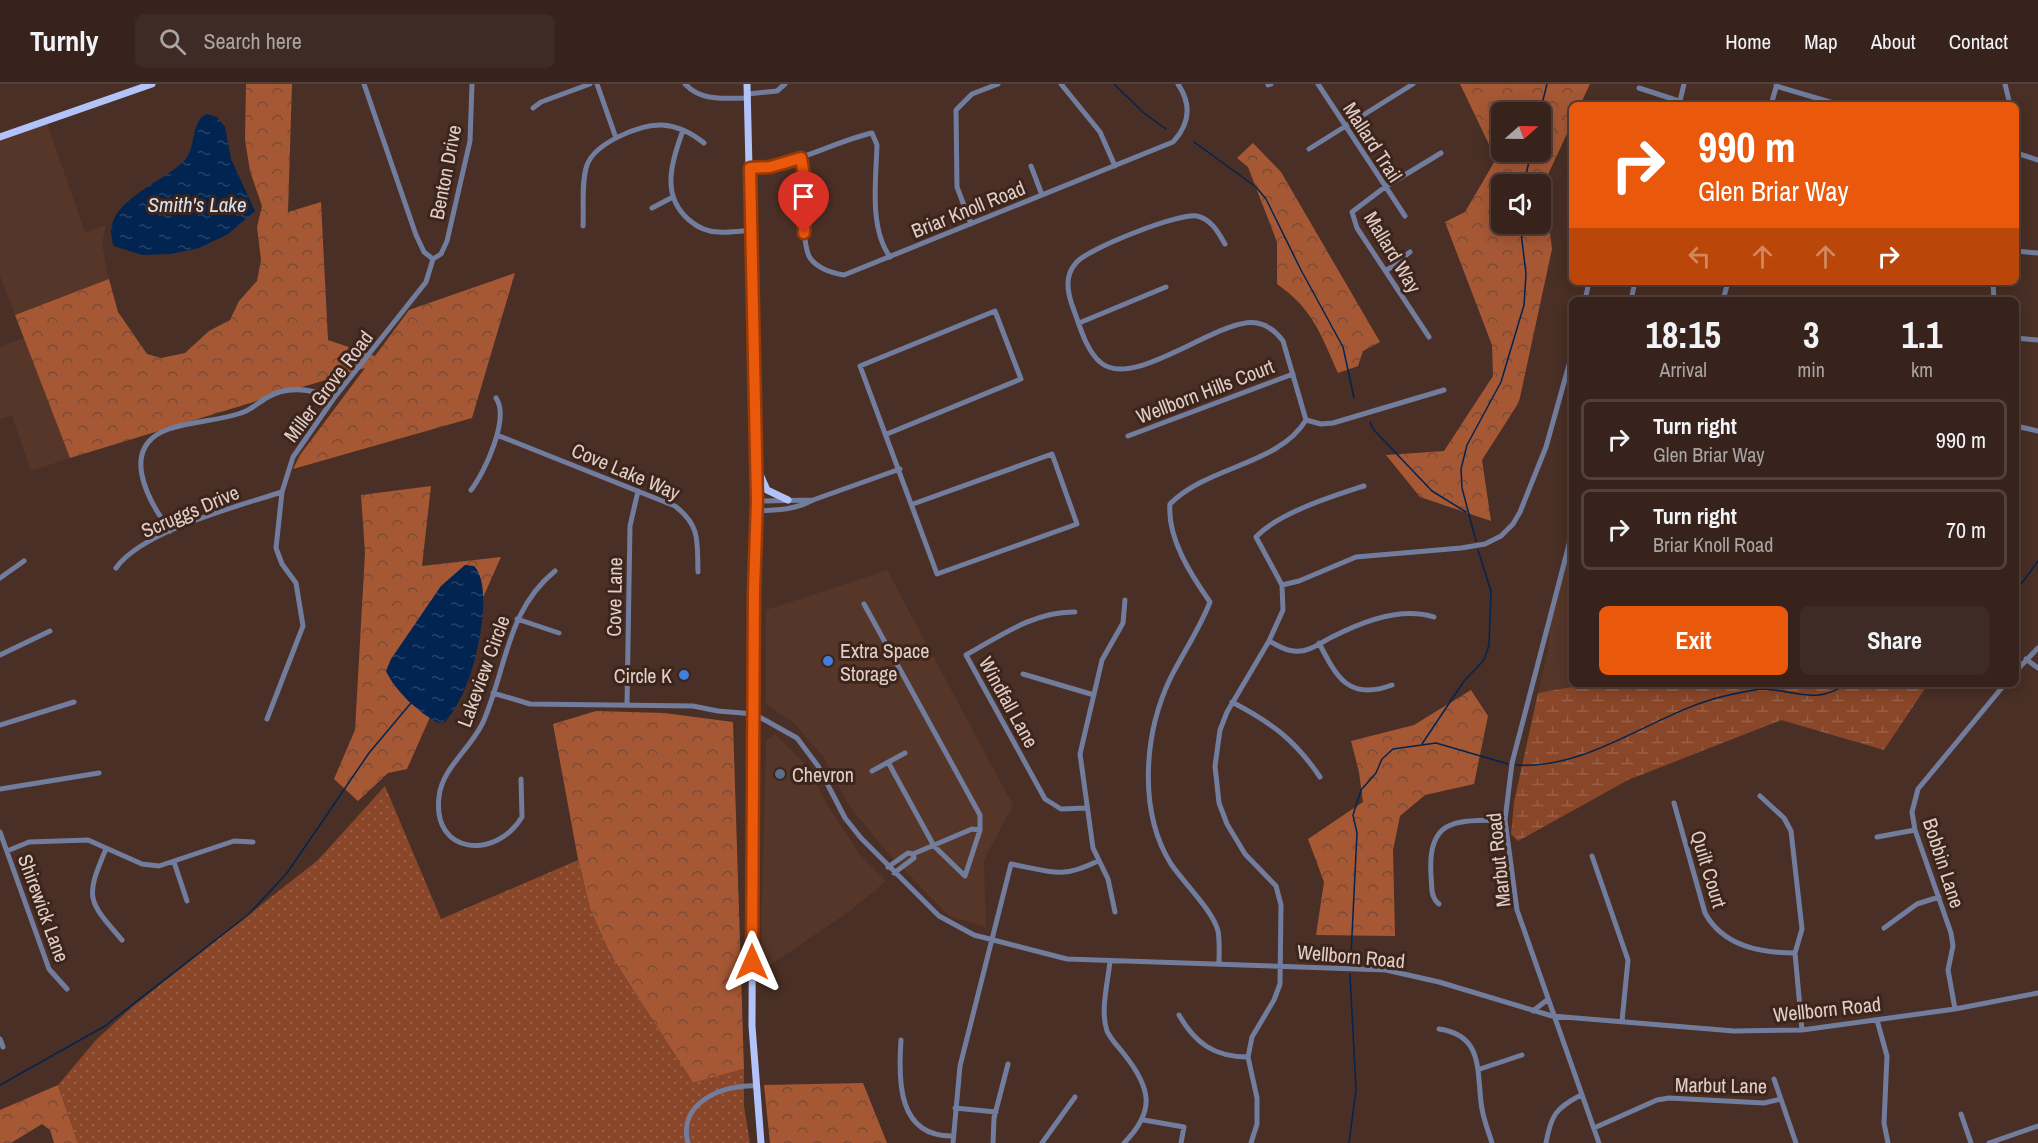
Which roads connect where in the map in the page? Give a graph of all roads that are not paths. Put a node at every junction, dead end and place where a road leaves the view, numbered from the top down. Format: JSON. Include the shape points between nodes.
{"nodes":[{"id":1,"x":152,"y":84,"type":"edge"},
{"id":2,"x":364,"y":84,"type":"edge"},
{"id":3,"x":472,"y":84,"type":"edge"},
{"id":4,"x":590,"y":84,"type":"edge"},
{"id":5,"x":597,"y":84,"type":"edge"},
{"id":6,"x":685,"y":84,"type":"edge"},
{"id":7,"x":747,"y":84,"type":"edge"},
{"id":8,"x":785,"y":84,"type":"edge"},
{"id":9,"x":998,"y":84,"type":"edge"},
{"id":10,"x":1061,"y":84,"type":"edge"},
{"id":11,"x":1179,"y":84,"type":"edge"},
{"id":12,"x":1318,"y":84,"type":"edge"},
{"id":13,"x":1413,"y":84,"type":"edge"},
{"id":14,"x":1684,"y":84,"type":"edge"},
{"id":15,"x":2005,"y":84,"type":"edge"},
{"id":16,"x":1777,"y":85,"type":"edge"},
{"id":17,"x":1639,"y":88,"type":"dead end"},
{"id":18,"x":748,"y":96,"type":"junction"},
{"id":19,"x":1676,"y":102,"type":"edge"},
{"id":20,"x":1679,"y":102,"type":"edge"},
{"id":21,"x":1773,"y":102,"type":"edge"},
{"id":22,"x":1831,"y":102,"type":"edge"},
{"id":23,"x":2009,"y":102,"type":"edge"},
{"id":24,"x":533,"y":108,"type":"dead end"},
{"id":25,"x":1345,"y":127,"type":"junction"},
{"id":26,"x":682,"y":130,"type":"junction"},
{"id":27,"x":0,"y":137,"type":"edge"},
{"id":28,"x":616,"y":138,"type":"junction"},
{"id":29,"x":704,"y":143,"type":"dead end"},
{"id":30,"x":1309,"y":149,"type":"dead end"},
{"id":31,"x":1441,"y":153,"type":"dead end"},
{"id":32,"x":2019,"y":154,"type":"edge"},
{"id":33,"x":801,"y":158,"type":"junction"},
{"id":34,"x":2038,"y":160,"type":"edge"},
{"id":35,"x":1031,"y":166,"type":"dead end"},
{"id":36,"x":1115,"y":166,"type":"junction"},
{"id":37,"x":750,"y":168,"type":"junction"},
{"id":38,"x":1385,"y":187,"type":"junction"},
{"id":39,"x":1042,"y":195,"type":"junction"},
{"id":40,"x":673,"y":198,"type":"junction"},
{"id":41,"x":652,"y":208,"type":"dead end"},
{"id":42,"x":1405,"y":216,"type":"dead end"},
{"id":43,"x":971,"y":224,"type":"junction"},
{"id":44,"x":584,"y":226,"type":"dead end"},
{"id":45,"x":751,"y":230,"type":"junction"},
{"id":46,"x":1225,"y":244,"type":"dead end"},
{"id":47,"x":2019,"y":251,"type":"edge"},
{"id":48,"x":1410,"y":252,"type":"dead end"},
{"id":49,"x":2038,"y":253,"type":"edge"},
{"id":50,"x":890,"y":257,"type":"junction"},
{"id":51,"x":433,"y":259,"type":"junction"},
{"id":52,"x":1386,"y":272,"type":"junction"},
{"id":53,"x":1166,"y":287,"type":"dead end"},
{"id":54,"x":1079,"y":323,"type":"junction"},
{"id":55,"x":1429,"y":337,"type":"dead end"},
{"id":56,"x":2019,"y":338,"type":"edge"},
{"id":57,"x":2038,"y":340,"type":"edge"},
{"id":58,"x":1569,"y":365,"type":"edge"},
{"id":59,"x":1293,"y":374,"type":"junction"},
{"id":60,"x":1444,"y":390,"type":"dead end"},
{"id":61,"x":334,"y":398,"type":"junction"},
{"id":62,"x":496,"y":398,"type":"dead end"},
{"id":63,"x":1306,"y":420,"type":"junction"},
{"id":64,"x":2019,"y":427,"type":"edge"},
{"id":65,"x":2038,"y":431,"type":"edge"},
{"id":66,"x":887,"y":434,"type":"junction"},
{"id":67,"x":497,"y":435,"type":"junction"},
{"id":68,"x":1128,"y":436,"type":"dead end"},
{"id":69,"x":756,"y":467,"type":"junction"},
{"id":70,"x":900,"y":469,"type":"junction"},
{"id":71,"x":1364,"y":486,"type":"dead end"},
{"id":72,"x":471,"y":490,"type":"dead end"},
{"id":73,"x":638,"y":491,"type":"junction"},
{"id":74,"x":282,"y":492,"type":"junction"},
{"id":75,"x":788,"y":500,"type":"junction"},
{"id":76,"x":813,"y":500,"type":"junction"},
{"id":77,"x":757,"y":501,"type":"junction"},
{"id":78,"x":913,"y":504,"type":"junction"},
{"id":79,"x":756,"y":510,"type":"junction"},
{"id":80,"x":170,"y":531,"type":"junction"},
{"id":81,"x":1569,"y":544,"type":"edge"},
{"id":82,"x":24,"y":561,"type":"dead end"},
{"id":83,"x":116,"y":568,"type":"dead end"},
{"id":84,"x":555,"y":571,"type":"dead end"},
{"id":85,"x":698,"y":572,"type":"dead end"},
{"id":86,"x":0,"y":578,"type":"edge"},
{"id":87,"x":1282,"y":585,"type":"junction"},
{"id":88,"x":1125,"y":600,"type":"dead end"},
{"id":89,"x":864,"y":604,"type":"dead end"},
{"id":90,"x":1075,"y":612,"type":"dead end"},
{"id":91,"x":1434,"y":617,"type":"dead end"},
{"id":92,"x":517,"y":619,"type":"junction"},
{"id":93,"x":50,"y":631,"type":"dead end"},
{"id":94,"x":559,"y":633,"type":"dead end"},
{"id":95,"x":1269,"y":641,"type":"junction"},
{"id":96,"x":1319,"y":643,"type":"junction"},
{"id":97,"x":2038,"y":648,"type":"edge"},
{"id":98,"x":0,"y":655,"type":"edge"},
{"id":99,"x":2026,"y":659,"type":"junction"},
{"id":100,"x":2019,"y":667,"type":"edge"},
{"id":101,"x":2038,"y":668,"type":"edge"},
{"id":102,"x":1023,"y":674,"type":"dead end"},
{"id":103,"x":1392,"y":685,"type":"dead end"},
{"id":104,"x":2003,"y":687,"type":"edge"},
{"id":105,"x":493,"y":693,"type":"junction"},
{"id":106,"x":1094,"y":694,"type":"junction"},
{"id":107,"x":74,"y":702,"type":"dead end"},
{"id":108,"x":1232,"y":702,"type":"junction"},
{"id":109,"x":627,"y":704,"type":"junction"},
{"id":110,"x":754,"y":714,"type":"junction"},
{"id":111,"x":267,"y":719,"type":"dead end"},
{"id":112,"x":0,"y":725,"type":"edge"},
{"id":113,"x":905,"y":753,"type":"dead end"},
{"id":114,"x":888,"y":762,"type":"junction"},
{"id":115,"x":872,"y":771,"type":"dead end"},
{"id":116,"x":99,"y":773,"type":"dead end"},
{"id":117,"x":1320,"y":777,"type":"dead end"},
{"id":118,"x":521,"y":779,"type":"dead end"},
{"id":119,"x":0,"y":789,"type":"edge"},
{"id":120,"x":1760,"y":796,"type":"dead end"},
{"id":121,"x":1674,"y":803,"type":"dead end"},
{"id":122,"x":1086,"y":808,"type":"junction"},
{"id":123,"x":1505,"y":820,"type":"junction"},
{"id":124,"x":980,"y":830,"type":"junction"},
{"id":125,"x":1915,"y":830,"type":"junction"},
{"id":126,"x":0,"y":832,"type":"edge"},
{"id":127,"x":1877,"y":837,"type":"dead end"},
{"id":128,"x":253,"y":842,"type":"dead end"},
{"id":129,"x":934,"y":846,"type":"junction"},
{"id":130,"x":106,"y":849,"type":"junction"},
{"id":131,"x":7,"y":851,"type":"junction"},
{"id":132,"x":913,"y":854,"type":"junction"},
{"id":133,"x":1592,"y":856,"type":"dead end"},
{"id":134,"x":1098,"y":861,"type":"junction"},
{"id":135,"x":174,"y":862,"type":"junction"},
{"id":136,"x":888,"y":867,"type":"junction"},
{"id":137,"x":894,"y":873,"type":"junction"},
{"id":138,"x":1939,"y":897,"type":"junction"},
{"id":139,"x":187,"y":900,"type":"dead end"},
{"id":140,"x":1439,"y":904,"type":"dead end"},
{"id":141,"x":1115,"y":912,"type":"dead end"},
{"id":142,"x":1884,"y":928,"type":"dead end"},
{"id":143,"x":122,"y":940,"type":"dead end"},
{"id":144,"x":990,"y":940,"type":"junction"},
{"id":145,"x":1795,"y":953,"type":"junction"},
{"id":146,"x":1110,"y":961,"type":"junction"},
{"id":147,"x":1219,"y":963,"type":"junction"},
{"id":148,"x":1281,"y":966,"type":"junction"},
{"id":149,"x":67,"y":989,"type":"dead end"},
{"id":150,"x":2038,"y":993,"type":"edge"},
{"id":151,"x":1547,"y":1000,"type":"junction"},
{"id":152,"x":1955,"y":1009,"type":"junction"},
{"id":153,"x":1533,"y":1011,"type":"junction"},
{"id":154,"x":1179,"y":1015,"type":"dead end"},
{"id":155,"x":1552,"y":1016,"type":"junction"},
{"id":156,"x":1877,"y":1020,"type":"junction"},
{"id":157,"x":1622,"y":1021,"type":"junction"},
{"id":158,"x":1438,"y":1029,"type":"dead end"},
{"id":159,"x":1802,"y":1030,"type":"junction"},
{"id":160,"x":0,"y":1039,"type":"edge"},
{"id":161,"x":901,"y":1040,"type":"dead end"},
{"id":162,"x":3,"y":1047,"type":"dead end"},
{"id":163,"x":1522,"y":1055,"type":"dead end"},
{"id":164,"x":1248,"y":1057,"type":"junction"},
{"id":165,"x":1008,"y":1064,"type":"dead end"},
{"id":166,"x":1480,"y":1069,"type":"junction"},
{"id":167,"x":1774,"y":1079,"type":"dead end"},
{"id":168,"x":756,"y":1086,"type":"junction"},
{"id":169,"x":1581,"y":1095,"type":"junction"},
{"id":170,"x":1075,"y":1097,"type":"dead end"},
{"id":171,"x":1781,"y":1100,"type":"junction"},
{"id":172,"x":955,"y":1108,"type":"junction"},
{"id":173,"x":996,"y":1112,"type":"junction"},
{"id":174,"x":1961,"y":1114,"type":"dead end"},
{"id":175,"x":1144,"y":1120,"type":"junction"},
{"id":176,"x":2038,"y":1126,"type":"edge"},
{"id":177,"x":1594,"y":1128,"type":"junction"},
{"id":178,"x":953,"y":1140,"type":"edge"},
{"id":179,"x":688,"y":1143,"type":"edge"},
{"id":180,"x":761,"y":1143,"type":"edge"},
{"id":181,"x":993,"y":1143,"type":"edge"},
{"id":182,"x":1042,"y":1143,"type":"edge"},
{"id":183,"x":1124,"y":1143,"type":"edge"},
{"id":184,"x":1181,"y":1143,"type":"edge"},
{"id":185,"x":1251,"y":1143,"type":"edge"},
{"id":186,"x":1492,"y":1143,"type":"edge"},
{"id":187,"x":1546,"y":1143,"type":"edge"},
{"id":188,"x":1599,"y":1143,"type":"edge"},
{"id":189,"x":1796,"y":1143,"type":"edge"},
{"id":190,"x":1888,"y":1143,"type":"edge"},
{"id":191,"x":1971,"y":1143,"type":"edge"},
{"id":192,"x":1989,"y":1143,"type":"edge"}],
"edges":[{"from":1,"to":27,"type":"main road"},
{"from":2,"to":51,"type":"street","via":[[423,252]]},
{"from":3,"to":51,"type":"street","name":"Benton Drive","via":[[470,141],[461,184],[447,242]]},
{"from":4,"to":24,"type":"street"},
{"from":5,"to":28,"type":"street"},
{"from":6,"to":18,"type":"street","via":[[709,98]]},
{"from":7,"to":18,"type":"main road"},
{"from":8,"to":18,"type":"street","via":[[777,91]]},
{"from":9,"to":43,"type":"street","via":[[972,94],[956,111],[957,187]]},
{"from":10,"to":36,"type":"street","via":[[1100,132]]},
{"from":11,"to":36,"type":"street","name":"Briar Knoll Road","via":[[1188,107],[1188,120],[1182,132],[1173,142]]},
{"from":12,"to":25,"type":"street","name":"Mallard Trail"},
{"from":13,"to":25,"type":"street"},
{"from":14,"to":20,"type":"street"},
{"from":15,"to":23,"type":"street"},
{"from":16,"to":21,"type":"street"},
{"from":16,"to":22,"type":"street"},
{"from":17,"to":19,"type":"street"},
{"from":18,"to":37,"type":"main road"},
{"from":25,"to":30,"type":"street"},
{"from":25,"to":38,"type":"street","name":"Mallard Trail"},
{"from":26,"to":28,"type":"street","via":[[661,125]]},
{"from":26,"to":29,"type":"street"},
{"from":26,"to":40,"type":"street","via":[[670,175]]},
{"from":28,"to":44,"type":"street","via":[[603,144],[586,167]]},
{"from":31,"to":38,"type":"street","name":"Mallard Way"},
{"from":32,"to":34,"type":"street"},
{"from":33,"to":37,"type":"street"},
{"from":33,"to":50,"type":"street","name":"Briar Knoll Road","via":[[805,181],[804,233],[810,257],[818,266],[844,275]]},
{"from":33,"to":50,"type":"street","via":[[872,133],[877,145],[878,225]]},
{"from":35,"to":39,"type":"street"},
{"from":36,"to":39,"type":"street","name":"Briar Knoll Road"},
{"from":37,"to":45,"type":"main road"},
{"from":38,"to":42,"type":"street","name":"Mallard Trail"},
{"from":38,"to":52,"type":"street","name":"Mallard Way","via":[[1352,212],[1357,228]]},
{"from":39,"to":43,"type":"street","name":"Briar Knoll Road"},
{"from":40,"to":41,"type":"street"},
{"from":40,"to":45,"type":"street","via":[[682,214],[703,229]]},
{"from":43,"to":50,"type":"street","name":"Briar Knoll Road"},
{"from":45,"to":69,"type":"main road"},
{"from":46,"to":54,"type":"street","via":[[1207,221],[1186,215],[1092,251],[1077,260],[1070,271],[1068,293]]},
{"from":47,"to":49,"type":"street"},
{"from":48,"to":52,"type":"street"},
{"from":51,"to":61,"type":"street","name":"Miller Grove Road","via":[[426,282]]},
{"from":52,"to":55,"type":"street","name":"Mallard Way"},
{"from":53,"to":54,"type":"street"},
{"from":54,"to":59,"type":"street","via":[[1099,362],[1124,370],[1241,325],[1258,323],[1278,333]]},
{"from":56,"to":57,"type":"street"},
{"from":58,"to":87,"type":"street","via":[[1546,447],[1520,512],[1501,536],[1485,544],[1461,548],[1356,557]]},
{"from":59,"to":63,"type":"street"},
{"from":59,"to":68,"type":"street","name":"Wellborn Hills Court"},
{"from":60,"to":63,"type":"street","via":[[1333,423]]},
{"from":61,"to":74,"type":"street","name":"Miller Grove Road","via":[[293,457]]},
{"from":61,"to":80,"type":"street","via":[[303,389],[282,392],[242,413],[169,429],[155,436],[141,455],[140,471],[142,482]]},
{"from":62,"to":67,"type":"street","via":[[501,417]]},
{"from":63,"to":147,"type":"street","via":[[1293,438],[1196,484],[1170,504],[1175,539],[1210,602],[1161,703],[1150,755],[1150,798],[1169,861],[1218,930]]},
{"from":64,"to":65,"type":"street"},
{"from":66,"to":66,"type":"street","via":[[860,366],[995,311],[1021,379]]},
{"from":66,"to":70,"type":"street"},
{"from":67,"to":72,"type":"street"},
{"from":67,"to":73,"type":"street","name":"Cove Lake Way"},
{"from":69,"to":75,"type":"main road","via":[[767,490]]},
{"from":69,"to":77,"type":"main road"},
{"from":70,"to":76,"type":"street"},
{"from":70,"to":78,"type":"street"},
{"from":71,"to":87,"type":"street","via":[[1320,500],[1256,537]]},
{"from":73,"to":85,"type":"street","name":"Cove Lake Way","via":[[688,516],[696,529]]},
{"from":73,"to":109,"type":"street","name":"Cove Lane","via":[[630,526]]},
{"from":74,"to":80,"type":"street","name":"Scruggs Drive"},
{"from":74,"to":111,"type":"street","name":"Miller Grove Road","via":[[276,548],[296,583],[303,618],[298,641]]},
{"from":75,"to":76,"type":"street"},
{"from":75,"to":77,"type":"street"},
{"from":76,"to":79,"type":"street","via":[[787,510]]},
{"from":77,"to":79,"type":"main road"},
{"from":78,"to":78,"type":"street","via":[[937,574],[1077,524],[1052,454]]},
{"from":79,"to":110,"type":"main road"},
{"from":80,"to":83,"type":"street","name":"Scruggs Drive","via":[[125,556]]},
{"from":81,"to":123,"type":"street","name":"Marbut Road","via":[[1513,756]]},
{"from":82,"to":86,"type":"street"},
{"from":84,"to":92,"type":"street","name":"Lakeview Circle","via":[[531,593]]},
{"from":87,"to":95,"type":"street","via":[[1283,610]]},
{"from":88,"to":106,"type":"street","via":[[1123,623],[1102,660]]},
{"from":89,"to":124,"type":"street","via":[[980,815]]},
{"from":90,"to":122,"type":"street","name":"Windfall Lane","via":[[1056,611],[1021,624],[966,655],[1045,799],[1061,809]]},
{"from":91,"to":96,"type":"street","via":[[1394,615],[1369,621]]},
{"from":92,"to":94,"type":"street"},
{"from":92,"to":105,"type":"street","name":"Lakeview Circle"},
{"from":93,"to":98,"type":"street"},
{"from":95,"to":96,"type":"street","via":[[1295,652]]},
{"from":95,"to":108,"type":"street"},
{"from":96,"to":103,"type":"street","via":[[1343,682],[1362,692]]},
{"from":97,"to":99,"type":"street"},
{"from":99,"to":100,"type":"street"},
{"from":99,"to":101,"type":"street"},
{"from":102,"to":106,"type":"street"},
{"from":104,"to":125,"type":"street","name":"Bobbin Lane","via":[[1918,789],[1912,812]]},
{"from":105,"to":109,"type":"street","via":[[530,704]]},
{"from":105,"to":118,"type":"street","name":"Lakeview Circle","via":[[476,737],[441,786],[439,813],[449,836],[468,847],[505,836],[522,817]]},
{"from":106,"to":122,"type":"street","via":[[1080,754]]},
{"from":107,"to":112,"type":"street"},
{"from":108,"to":117,"type":"street","via":[[1296,744]]},
{"from":108,"to":148,"type":"street","via":[[1216,749],[1216,786],[1235,839],[1280,895]]},
{"from":109,"to":110,"type":"street","via":[[693,706]]},
{"from":110,"to":136,"type":"street","name":"Wellborn Road","via":[[804,745],[845,818]]},
{"from":110,"to":168,"type":"main road","via":[[752,1026]]},
{"from":113,"to":114,"type":"street"},
{"from":114,"to":115,"type":"street"},
{"from":114,"to":129,"type":"street"},
{"from":116,"to":119,"type":"street"},
{"from":120,"to":145,"type":"street","via":[[1784,818],[1791,831],[1802,929]]},
{"from":121,"to":145,"type":"street","name":"Quilt Court","via":[[1711,925],[1722,935],[1755,950]]},
{"from":122,"to":134,"type":"street"},
{"from":123,"to":140,"type":"street","via":[[1458,821],[1432,843],[1432,892]]},
{"from":123,"to":151,"type":"street","name":"Marbut Road","via":[[1517,910]]},
{"from":124,"to":129,"type":"street","via":[[972,829]]},
{"from":124,"to":129,"type":"street","via":[[965,876]]},
{"from":125,"to":127,"type":"street"},
{"from":125,"to":138,"type":"street","name":"Bobbin Lane"},
{"from":126,"to":131,"type":"street","name":"Shirewick Lane"},
{"from":128,"to":135,"type":"street","via":[[234,841]]},
{"from":129,"to":132,"type":"street"},
{"from":130,"to":131,"type":"street","via":[[87,840],[29,842]]},
{"from":130,"to":135,"type":"street","via":[[142,864],[159,866]]},
{"from":130,"to":143,"type":"street","via":[[91,894],[99,914]]},
{"from":131,"to":149,"type":"street","name":"Shirewick Lane","via":[[49,969]]},
{"from":132,"to":136,"type":"street","via":[[908,853]]},
{"from":132,"to":137,"type":"street","via":[[914,858]]},
{"from":133,"to":157,"type":"street","via":[[1628,960]]},
{"from":134,"to":141,"type":"street","via":[[1108,879]]},
{"from":134,"to":144,"type":"street","via":[[1076,872],[1061,874],[1011,864]]},
{"from":135,"to":139,"type":"street"},
{"from":136,"to":137,"type":"street","name":"Wellborn Road"},
{"from":137,"to":144,"type":"street","name":"Wellborn Road","via":[[939,916]]},
{"from":138,"to":142,"type":"street","via":[[1917,904]]},
{"from":138,"to":152,"type":"street","name":"Bobbin Lane","via":[[1953,946],[1948,970]]},
{"from":144,"to":146,"type":"street","name":"Wellborn Road","via":[[1067,959]]},
{"from":144,"to":172,"type":"street","via":[[960,1066]]},
{"from":145,"to":159,"type":"street"},
{"from":146,"to":147,"type":"street","name":"Wellborn Road"},
{"from":146,"to":175,"type":"street","via":[[1104,1018],[1107,1032],[1144,1088]]},
{"from":147,"to":148,"type":"street","name":"Wellborn Road"},
{"from":148,"to":153,"type":"street","name":"Wellborn Road","via":[[1386,970]]},
{"from":148,"to":164,"type":"street","via":[[1280,984],[1252,1037]]},
{"from":150,"to":152,"type":"street","name":"Wellborn Road"},
{"from":151,"to":153,"type":"street"},
{"from":151,"to":155,"type":"street","name":"Marbut Road"},
{"from":152,"to":156,"type":"street","name":"Wellborn Road"},
{"from":153,"to":155,"type":"street","name":"Wellborn Road"},
{"from":154,"to":164,"type":"street","via":[[1192,1036],[1205,1047],[1228,1056]]},
{"from":155,"to":157,"type":"street","name":"Wellborn Road"},
{"from":155,"to":169,"type":"street","name":"Marbut Road"},
{"from":156,"to":159,"type":"street","name":"Wellborn Road"},
{"from":156,"to":190,"type":"street","via":[[1887,1056],[1884,1123]]},
{"from":157,"to":159,"type":"street","name":"Wellborn Road","via":[[1734,1030]]},
{"from":158,"to":166,"type":"street","via":[[1452,1031],[1464,1040],[1474,1051]]},
{"from":160,"to":162,"type":"street"},
{"from":161,"to":178,"type":"street","via":[[902,1075],[910,1118],[924,1131]]},
{"from":163,"to":166,"type":"street"},
{"from":164,"to":185,"type":"street","via":[[1257,1098],[1257,1124]]},
{"from":165,"to":173,"type":"street"},
{"from":166,"to":186,"type":"street","via":[[1481,1104]]},
{"from":167,"to":171,"type":"street"},
{"from":168,"to":179,"type":"street","via":[[741,1085],[705,1099],[688,1116]]},
{"from":168,"to":180,"type":"main road"},
{"from":169,"to":177,"type":"street","name":"Marbut Road"},
{"from":169,"to":187,"type":"street","via":[[1554,1114]]},
{"from":170,"to":182,"type":"street"},
{"from":171,"to":177,"type":"street","name":"Marbut Lane","via":[[1764,1103],[1669,1098]]},
{"from":171,"to":189,"type":"street"},
{"from":172,"to":173,"type":"street"},
{"from":172,"to":178,"type":"street"},
{"from":173,"to":181,"type":"street"},
{"from":174,"to":191,"type":"street"},
{"from":175,"to":183,"type":"street"},
{"from":175,"to":184,"type":"street","via":[[1184,1127]]},
{"from":176,"to":192,"type":"street"},
{"from":177,"to":188,"type":"street","name":"Marbut Road"}]}
